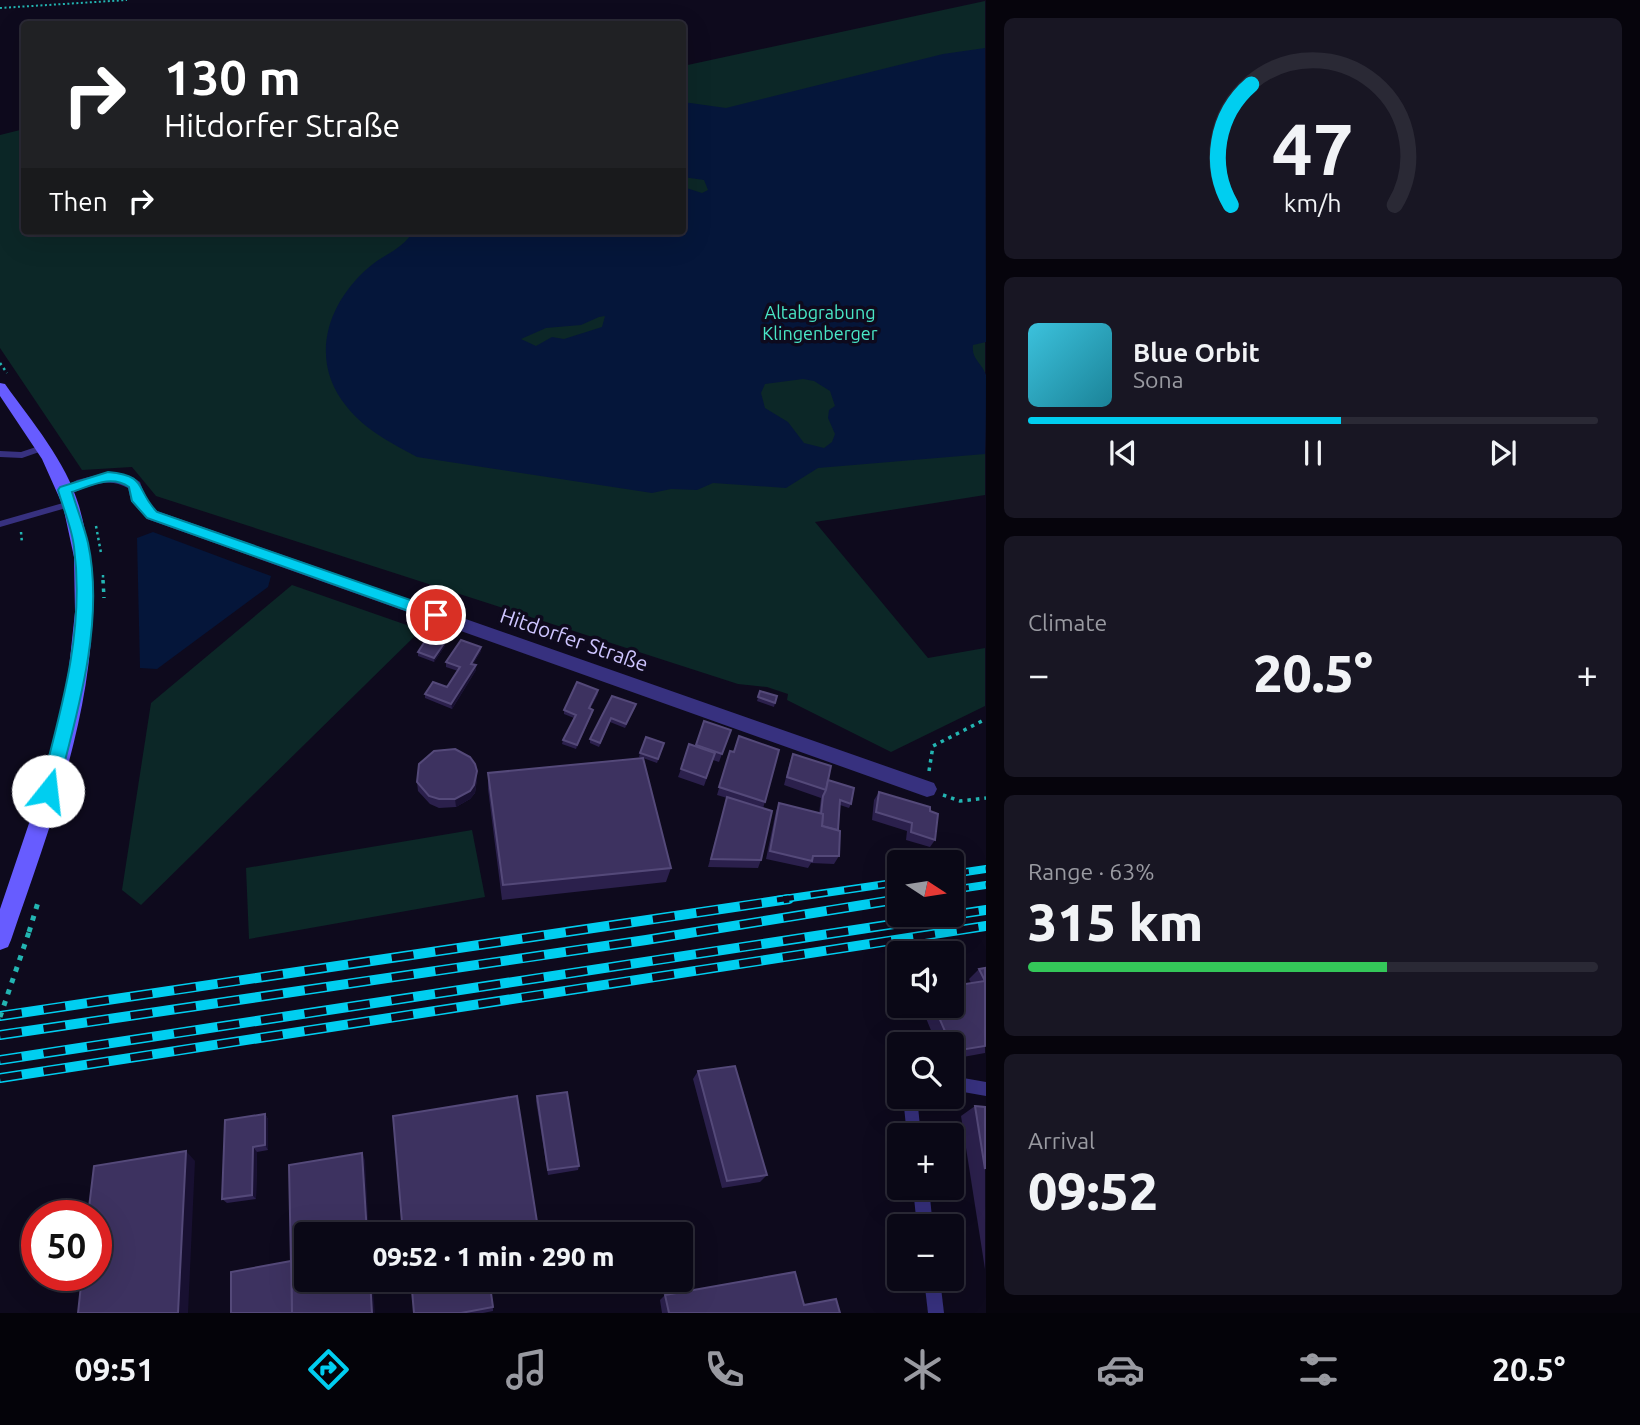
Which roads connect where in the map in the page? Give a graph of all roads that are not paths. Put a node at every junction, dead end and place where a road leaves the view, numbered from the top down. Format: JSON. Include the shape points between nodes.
{"nodes":[{"id":1,"x":0,"y":387,"type":"edge"},
{"id":2,"x":42,"y":448,"type":"junction"},
{"id":3,"x":0,"y":454,"type":"edge"},
{"id":4,"x":67,"y":497,"type":"junction"},
{"id":5,"x":0,"y":524,"type":"edge"},
{"id":6,"x":927,"y":789,"type":"road end"},
{"id":7,"x":0,"y":940,"type":"edge"},
{"id":8,"x":964,"y":1085,"type":"edge"},
{"id":9,"x":985,"y":1089,"type":"edge"},
{"id":10,"x":933,"y":1291,"type":"edge"},
{"id":11,"x":936,"y":1313,"type":"edge"}],
"edges":[{"from":1,"to":2,"type":"main road"},
{"from":2,"to":3,"type":"lane","via":[[22,455]]},
{"from":2,"to":4,"type":"main road"},
{"from":4,"to":5,"type":"lane"},
{"from":4,"to":6,"type":"street","name":"Hitdorfer Straße","via":[[108,476],[125,478],[135,485],[139,501],[152,515]]},
{"from":4,"to":7,"type":"main road","via":[[81,545],[82,641],[56,765]]},
{"from":8,"to":9,"type":"lane"},
{"from":10,"to":11,"type":"lane"}]}
